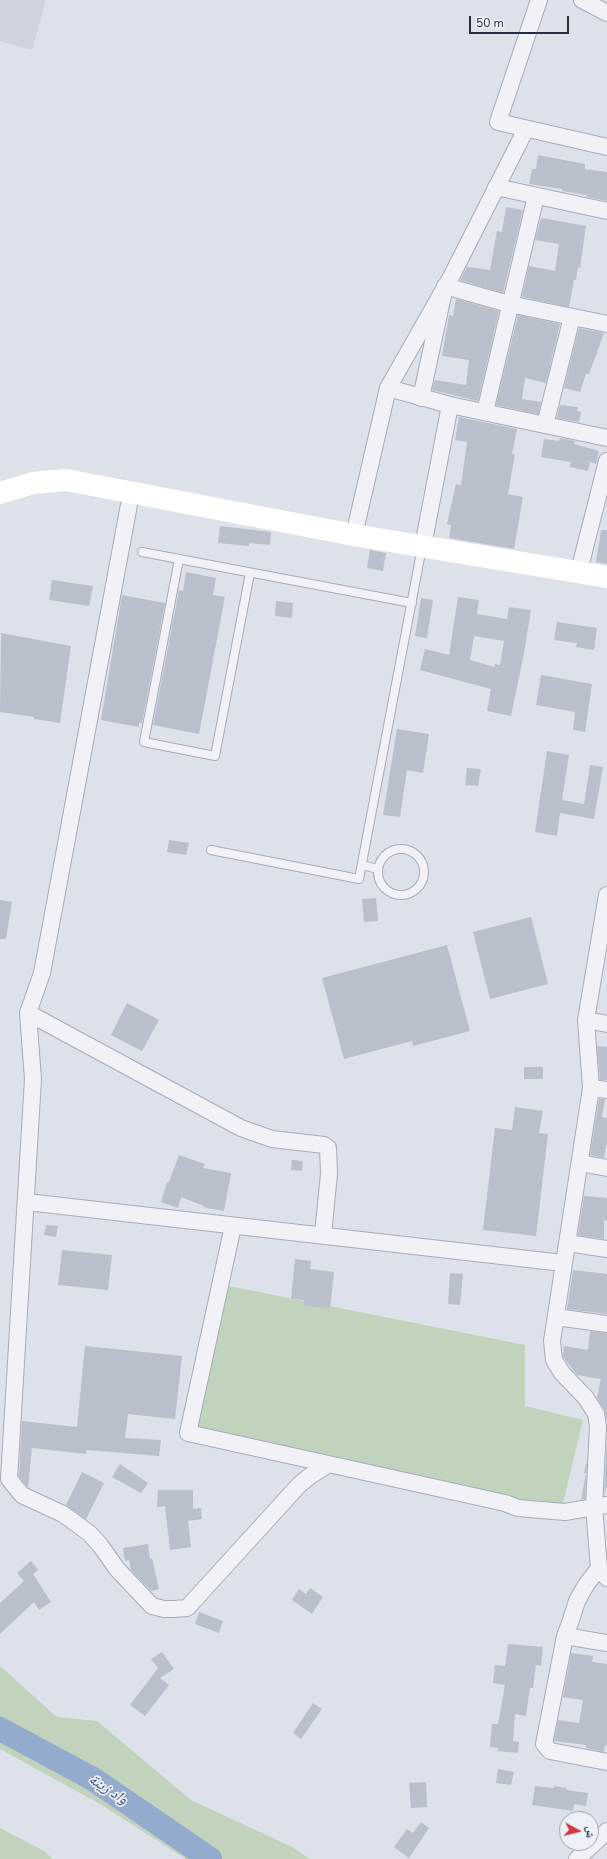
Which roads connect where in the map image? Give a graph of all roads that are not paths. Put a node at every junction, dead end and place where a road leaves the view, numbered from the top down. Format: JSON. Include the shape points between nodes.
{"nodes":[{"id":1,"x":539,"y":0,"type":"edge"},
{"id":2,"x":582,"y":0,"type":"edge"},
{"id":3,"x":607,"y":13,"type":"edge"},
{"id":4,"x":526,"y":129,"type":"junction"},
{"id":5,"x":607,"y":147,"type":"edge"},
{"id":6,"x":496,"y":187,"type":"junction"},
{"id":7,"x":536,"y":196,"type":"junction"},
{"id":8,"x":607,"y":211,"type":"edge"},
{"id":9,"x":445,"y":286,"type":"junction"},
{"id":10,"x":509,"y":304,"type":"junction"},
{"id":11,"x":572,"y":317,"type":"junction"},
{"id":12,"x":607,"y":324,"type":"edge"},
{"id":13,"x":388,"y":388,"type":"junction"},
{"id":14,"x":421,"y":398,"type":"junction"},
{"id":15,"x":450,"y":405,"type":"junction"},
{"id":16,"x":486,"y":412,"type":"junction"},
{"id":17,"x":545,"y":425,"type":"junction"},
{"id":18,"x":607,"y":438,"type":"edge"},
{"id":19,"x":607,"y":461,"type":"edge"},
{"id":20,"x":0,"y":493,"type":"edge"},
{"id":21,"x":132,"y":494,"type":"junction"},
{"id":22,"x":354,"y":535,"type":"junction"},
{"id":23,"x":423,"y":546,"type":"junction"},
{"id":24,"x":142,"y":552,"type":"dead end"},
{"id":25,"x":178,"y":559,"type":"junction"},
{"id":26,"x":579,"y":571,"type":"junction"},
{"id":27,"x":250,"y":573,"type":"junction"},
{"id":28,"x":607,"y":577,"type":"edge"},
{"id":29,"x":412,"y":604,"type":"junction"},
{"id":30,"x":211,"y":850,"type":"dead end"},
{"id":31,"x":362,"y":865,"type":"junction"},
{"id":32,"x":378,"y":869,"type":"junction"},
{"id":33,"x":607,"y":895,"type":"edge"},
{"id":34,"x":603,"y":939,"type":"edge"},
{"id":35,"x":28,"y":1013,"type":"junction"},
{"id":36,"x":586,"y":1020,"type":"junction"},
{"id":37,"x":607,"y":1024,"type":"edge"},
{"id":38,"x":591,"y":1088,"type":"junction"},
{"id":39,"x":607,"y":1090,"type":"edge"},
{"id":40,"x":580,"y":1163,"type":"junction"},
{"id":41,"x":607,"y":1168,"type":"edge"},
{"id":42,"x":27,"y":1202,"type":"junction"},
{"id":43,"x":233,"y":1226,"type":"junction"},
{"id":44,"x":322,"y":1234,"type":"junction"},
{"id":45,"x":568,"y":1243,"type":"junction"},
{"id":46,"x":607,"y":1249,"type":"edge"},
{"id":47,"x":563,"y":1263,"type":"junction"},
{"id":48,"x":556,"y":1317,"type":"junction"},
{"id":49,"x":607,"y":1324,"type":"edge"},
{"id":50,"x":329,"y":1464,"type":"junction"},
{"id":51,"x":600,"y":1506,"type":"edge"},
{"id":52,"x":603,"y":1573,"type":"edge"},
{"id":53,"x":566,"y":1636,"type":"junction"},
{"id":54,"x":607,"y":1643,"type":"edge"},
{"id":55,"x":607,"y":1762,"type":"edge"},
{"id":56,"x":607,"y":1831,"type":"edge"},
{"id":57,"x":577,"y":1859,"type":"edge"}],
"edges":[{"from":1,"to":4,"type":"street","via":[[498,122]]},
{"from":2,"to":3,"type":"street"},
{"from":4,"to":5,"type":"street"},
{"from":4,"to":6,"type":"street"},
{"from":6,"to":7,"type":"street"},
{"from":6,"to":9,"type":"street"},
{"from":7,"to":8,"type":"street"},
{"from":7,"to":10,"type":"street"},
{"from":9,"to":10,"type":"street"},
{"from":9,"to":13,"type":"street"},
{"from":9,"to":14,"type":"street"},
{"from":10,"to":11,"type":"street"},
{"from":10,"to":16,"type":"street"},
{"from":11,"to":12,"type":"street"},
{"from":11,"to":17,"type":"street"},
{"from":13,"to":14,"type":"street"},
{"from":13,"to":22,"type":"street"},
{"from":14,"to":15,"type":"street"},
{"from":15,"to":16,"type":"street"},
{"from":15,"to":23,"type":"street"},
{"from":16,"to":17,"type":"street"},
{"from":17,"to":18,"type":"street"},
{"from":19,"to":26,"type":"street"},
{"from":20,"to":21,"type":"street","via":[[33,483],[66,480]]},
{"from":21,"to":22,"type":"street"},
{"from":21,"to":35,"type":"street","via":[[42,973]]},
{"from":22,"to":23,"type":"street"},
{"from":23,"to":26,"type":"street"},
{"from":23,"to":29,"type":"lane"},
{"from":24,"to":25,"type":"lane"},
{"from":25,"to":27,"type":"lane"},
{"from":25,"to":27,"type":"lane","via":[[144,742],[216,756]]},
{"from":26,"to":28,"type":"street"},
{"from":27,"to":29,"type":"lane"},
{"from":29,"to":31,"type":"lane"},
{"from":30,"to":31,"type":"lane","via":[[359,879]]},
{"from":31,"to":32,"type":"lane"},
{"from":32,"to":32,"type":"lane","via":[[381,884],[392,894],[406,896],[419,888],[425,875],[422,860],[411,850],[397,848],[384,856]]},
{"from":33,"to":34,"type":"street"},
{"from":34,"to":36,"type":"street"},
{"from":35,"to":42,"type":"street","via":[[33,1080]]},
{"from":35,"to":44,"type":"street","via":[[241,1128],[272,1139],[324,1145],[328,1148]]},
{"from":36,"to":37,"type":"street"},
{"from":36,"to":38,"type":"street"},
{"from":38,"to":39,"type":"street"},
{"from":38,"to":40,"type":"street"},
{"from":40,"to":41,"type":"street"},
{"from":40,"to":45,"type":"street"},
{"from":42,"to":43,"type":"street"},
{"from":42,"to":50,"type":"street","via":[[9,1479],[22,1495],[63,1514],[89,1533],[117,1569],[152,1606],[164,1609],[186,1608],[299,1485]]},
{"from":43,"to":44,"type":"street"},
{"from":43,"to":50,"type":"street","via":[[188,1434]]},
{"from":44,"to":47,"type":"street"},
{"from":45,"to":46,"type":"street"},
{"from":45,"to":47,"type":"street"},
{"from":47,"to":48,"type":"street"},
{"from":48,"to":49,"type":"street"},
{"from":48,"to":51,"type":"street","via":[[552,1341],[554,1360],[596,1414]]},
{"from":50,"to":51,"type":"street","via":[[518,1508],[565,1512]]},
{"from":51,"to":52,"type":"street"},
{"from":52,"to":53,"type":"street","via":[[586,1585],[577,1601]]},
{"from":53,"to":54,"type":"street"},
{"from":53,"to":55,"type":"street","via":[[544,1744],[550,1751]]},
{"from":56,"to":57,"type":"street"}]}
